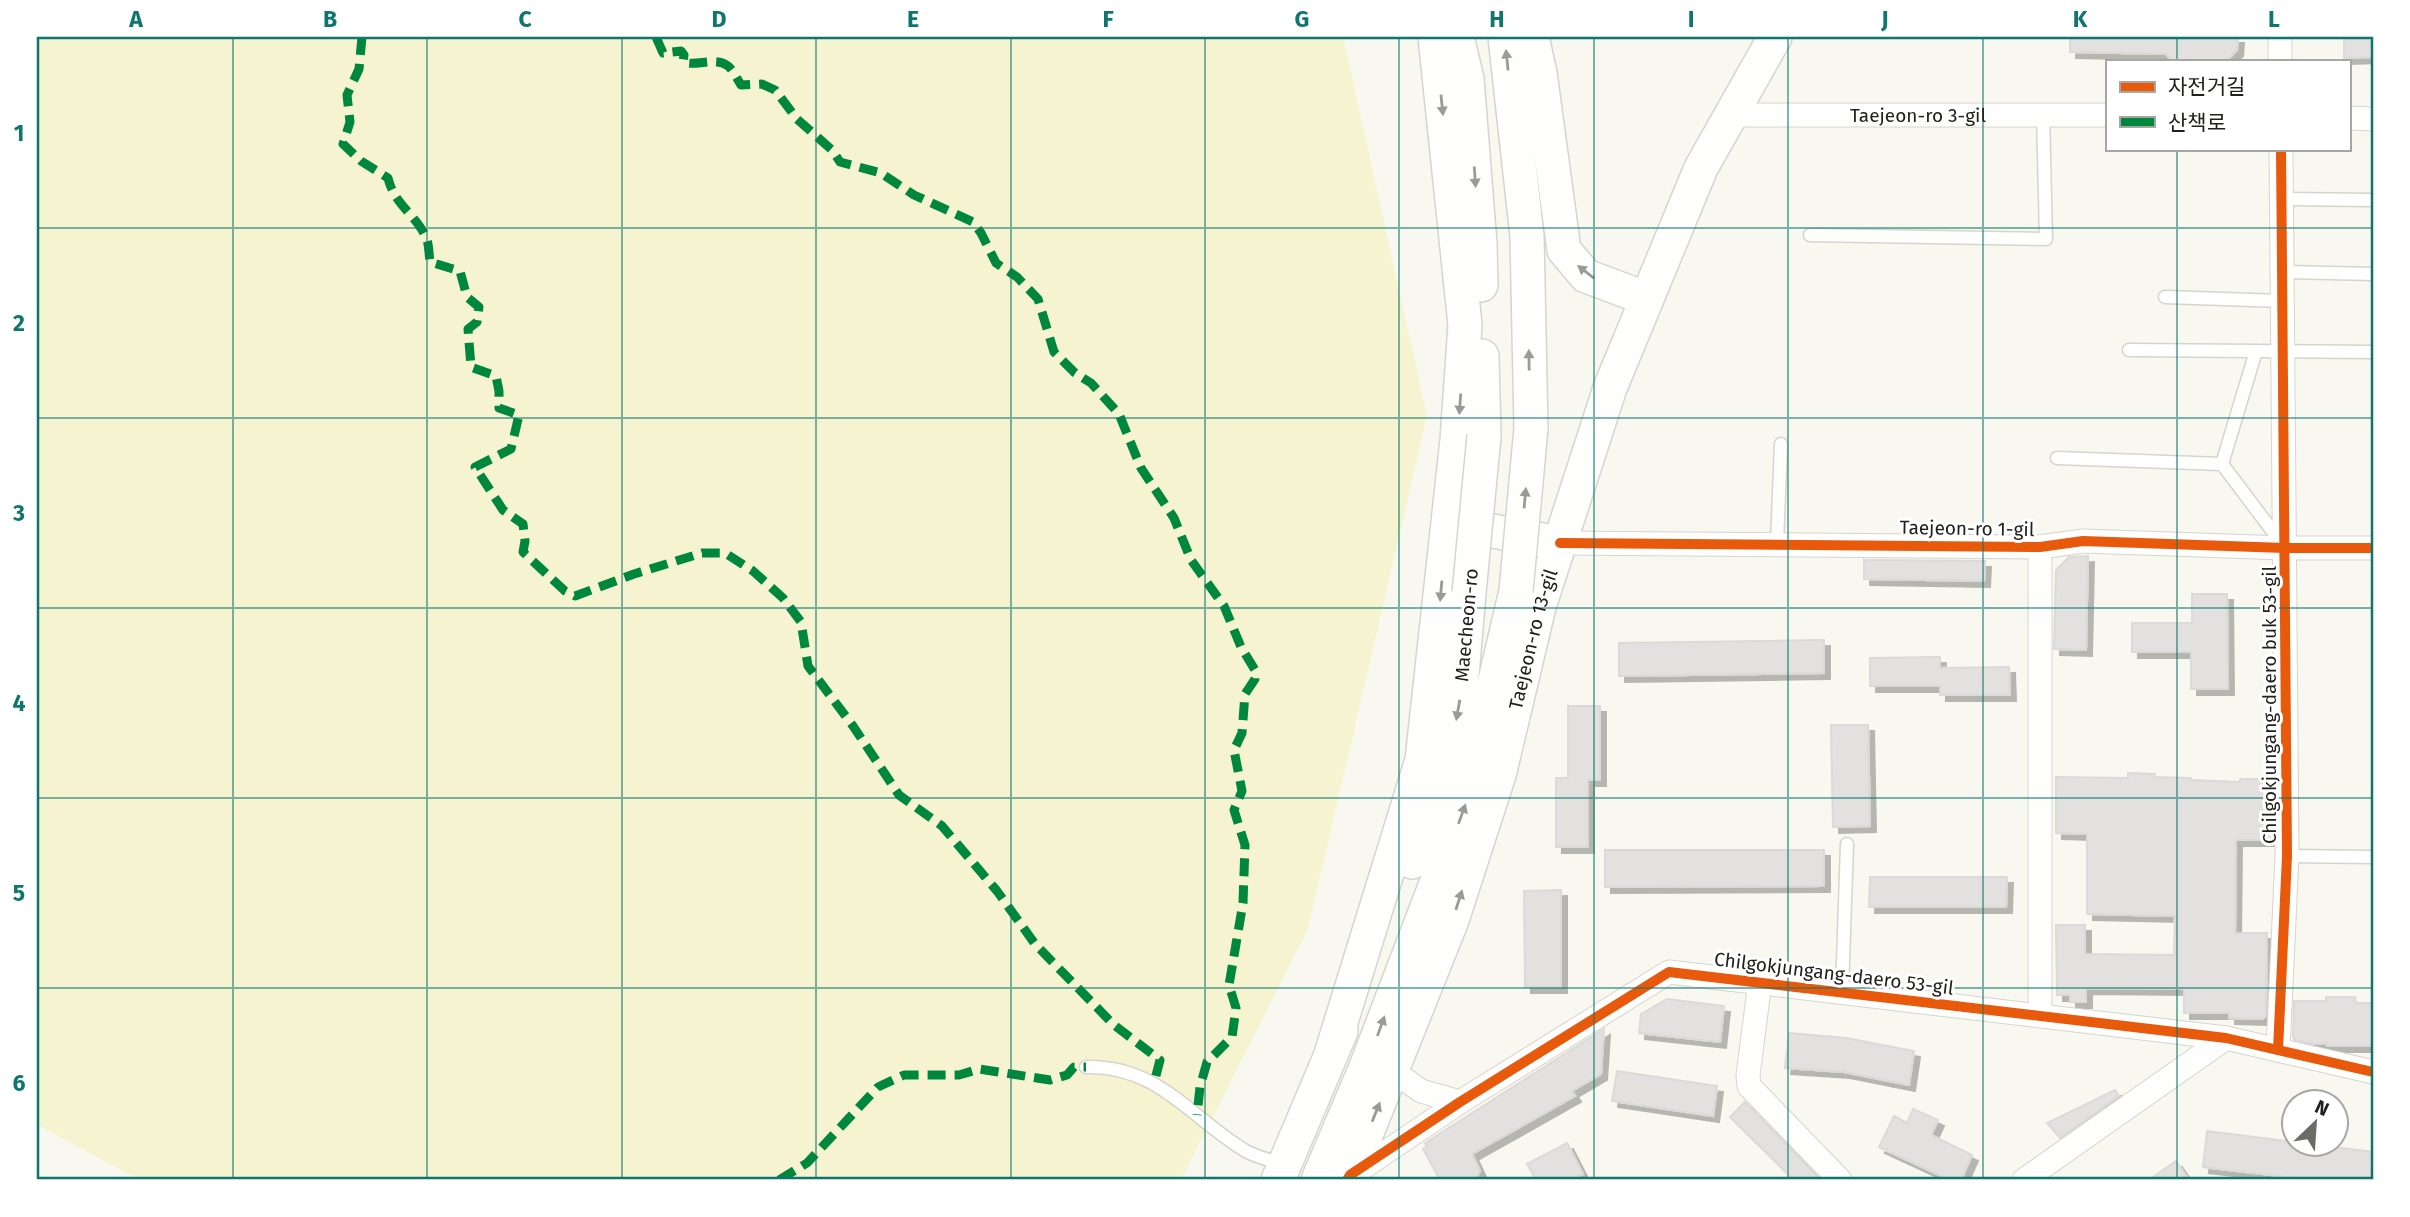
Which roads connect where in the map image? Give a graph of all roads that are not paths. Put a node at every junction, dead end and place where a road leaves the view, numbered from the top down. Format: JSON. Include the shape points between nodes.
{"nodes":[{"id":1,"x":1435,"y":37,"type":"edge"},
{"id":2,"x":1457,"y":37,"type":"edge"},
{"id":3,"x":1505,"y":37,"type":"edge"},
{"id":4,"x":1532,"y":37,"type":"edge"},
{"id":5,"x":1775,"y":37,"type":"edge"},
{"id":6,"x":2280,"y":37,"type":"edge"},
{"id":7,"x":2280,"y":60,"type":"edge"},
{"id":8,"x":2043,"y":114,"type":"junction"},
{"id":9,"x":1729,"y":115,"type":"junction"},
{"id":10,"x":2106,"y":115,"type":"edge"},
{"id":11,"x":2350,"y":118,"type":"edge"},
{"id":12,"x":2373,"y":119,"type":"edge"},
{"id":13,"x":2281,"y":150,"type":"edge"},
{"id":14,"x":2281,"y":199,"type":"junction"},
{"id":15,"x":2373,"y":200,"type":"edge"},
{"id":16,"x":1810,"y":234,"type":"dead end"},
{"id":17,"x":2282,"y":272,"type":"junction"},
{"id":18,"x":2373,"y":274,"type":"edge"},
{"id":19,"x":2165,"y":297,"type":"dead end"},
{"id":20,"x":2282,"y":300,"type":"junction"},
{"id":21,"x":1646,"y":301,"type":"junction"},
{"id":22,"x":2129,"y":350,"type":"dead end"},
{"id":23,"x":2256,"y":351,"type":"junction"},
{"id":24,"x":2283,"y":352,"type":"junction"},
{"id":25,"x":2373,"y":352,"type":"edge"},
{"id":26,"x":1781,"y":444,"type":"dead end"},
{"id":27,"x":2057,"y":457,"type":"dead end"},
{"id":28,"x":2222,"y":464,"type":"junction"},
{"id":29,"x":1447,"y":523,"type":"junction"},
{"id":30,"x":1560,"y":543,"type":"junction"},
{"id":31,"x":1777,"y":543,"type":"junction"},
{"id":32,"x":2040,"y":547,"type":"junction"},
{"id":33,"x":2286,"y":548,"type":"junction"},
{"id":34,"x":2373,"y":548,"type":"edge"},
{"id":35,"x":1847,"y":844,"type":"dead end"},
{"id":36,"x":2287,"y":856,"type":"junction"},
{"id":37,"x":2373,"y":857,"type":"edge"},
{"id":38,"x":1760,"y":982,"type":"junction"},
{"id":39,"x":1842,"y":992,"type":"junction"},
{"id":40,"x":2040,"y":1015,"type":"junction"},
{"id":41,"x":2227,"y":1038,"type":"junction"},
{"id":42,"x":2278,"y":1050,"type":"junction"},
{"id":43,"x":1332,"y":1051,"type":"junction"},
{"id":44,"x":1086,"y":1067,"type":"dead end"},
{"id":45,"x":1393,"y":1071,"type":"junction"},
{"id":46,"x":2373,"y":1072,"type":"edge"},
{"id":47,"x":1460,"y":1102,"type":"junction"},
{"id":48,"x":1281,"y":1173,"type":"edge"},
{"id":49,"x":1339,"y":1178,"type":"edge"},
{"id":50,"x":1840,"y":1180,"type":"edge"},
{"id":51,"x":2024,"y":1180,"type":"edge"}],
"edges":[{"from":1,"to":29,"type":"main road","one_way":true,"via":[[1465,325]]},
{"from":2,"to":43,"type":"main road","name":"Maecheon-ro","one_way":true,"bridge":true,"via":[[1467,79],[1480,244],[1484,436],[1459,710],[1429,818],[1384,936]]},
{"from":49,"to":3,"type":"main road","name":"Maecheon-ro","one_way":true,"bridge":true,"via":[[1366,1067],[1465,807],[1516,591],[1531,428],[1527,236]]},
{"from":21,"to":4,"type":"main road","one_way":true,"via":[[1586,276],[1564,250]]},
{"from":5,"to":9,"type":"main road","name":"Taejeon-ro 13-gil"},
{"from":6,"to":7,"type":"street"},
{"from":8,"to":9,"type":"street","name":"Taejeon-ro 3-gil"},
{"from":8,"to":10,"type":"street","name":"Taejeon-ro 3-gil"},
{"from":8,"to":16,"type":"lane","via":[[2046,239]]},
{"from":9,"to":21,"type":"main road","name":"Taejeon-ro 13-gil","via":[[1701,168]]},
{"from":11,"to":12,"type":"street"},
{"from":13,"to":14,"type":"street","name":"Chilgokjungang-daero buk 53-gil"},
{"from":14,"to":15,"type":"lane"},
{"from":14,"to":17,"type":"street","name":"Chilgokjungang-daero buk 53-gil"},
{"from":17,"to":18,"type":"lane"},
{"from":17,"to":20,"type":"street","name":"Chilgokjungang-daero buk 53-gil"},
{"from":19,"to":20,"type":"lane"},
{"from":20,"to":24,"type":"street","name":"Chilgokjungang-daero buk 53-gil"},
{"from":21,"to":30,"type":"main road","name":"Taejeon-ro 13-gil","via":[[1611,388]]},
{"from":22,"to":23,"type":"lane"},
{"from":23,"to":24,"type":"lane"},
{"from":23,"to":28,"type":"lane"},
{"from":24,"to":25,"type":"lane"},
{"from":24,"to":33,"type":"street","name":"Chilgokjungang-daero buk 53-gil"},
{"from":26,"to":31,"type":"lane"},
{"from":27,"to":28,"type":"lane"},
{"from":28,"to":33,"type":"lane"},
{"from":29,"to":30,"type":"main road"},
{"from":29,"to":43,"type":"main road","one_way":true,"via":[[1422,760]]},
{"from":30,"to":31,"type":"street","name":"Taejeon-ro 1-gil"},
{"from":45,"to":30,"type":"main road","name":"Taejeon-ro 13-gil","one_way":true,"via":[[1452,920],[1495,788],[1539,607]]},
{"from":31,"to":32,"type":"street","name":"Taejeon-ro 1-gil"},
{"from":32,"to":33,"type":"street","name":"Taejeon-ro 1-gil","via":[[2083,541]]},
{"from":32,"to":40,"type":"street"},
{"from":33,"to":34,"type":"street","name":"Taejeon-ro 1-gil"},
{"from":33,"to":36,"type":"street","name":"Chilgokjungang-daero buk 53-gil"},
{"from":35,"to":39,"type":"lane"},
{"from":36,"to":37,"type":"lane"},
{"from":36,"to":42,"type":"street","name":"Chilgokjungang-daero buk 53-gil"},
{"from":38,"to":39,"type":"street","name":"Chilgokjungang-daero 53-gil"},
{"from":38,"to":47,"type":"street","name":"Chilgokjungang-daero 53-gil","via":[[1669,972]]},
{"from":38,"to":50,"type":"street","via":[[1749,1086]]},
{"from":39,"to":40,"type":"street","name":"Chilgokjungang-daero 53-gil"},
{"from":40,"to":41,"type":"street","name":"Chilgokjungang-daero 53-gil"},
{"from":41,"to":42,"type":"street","name":"Chilgokjungang-daero 53-gil"},
{"from":41,"to":51,"type":"street"},
{"from":42,"to":46,"type":"street","name":"Chilgokjungang-daero 53-gil"},
{"from":43,"to":48,"type":"main road","name":"Maecheon-ro"},
{"from":44,"to":48,"type":"lane","via":[[1107,1067],[1154,1083]]},
{"from":45,"to":47,"type":"street","via":[[1421,1091]]},
{"from":49,"to":45,"type":"main road","name":"Taejeon-ro 13-gil","one_way":true},
{"from":47,"to":49,"type":"street","name":"Chilgokjungang-daero 53-gil"}]}
